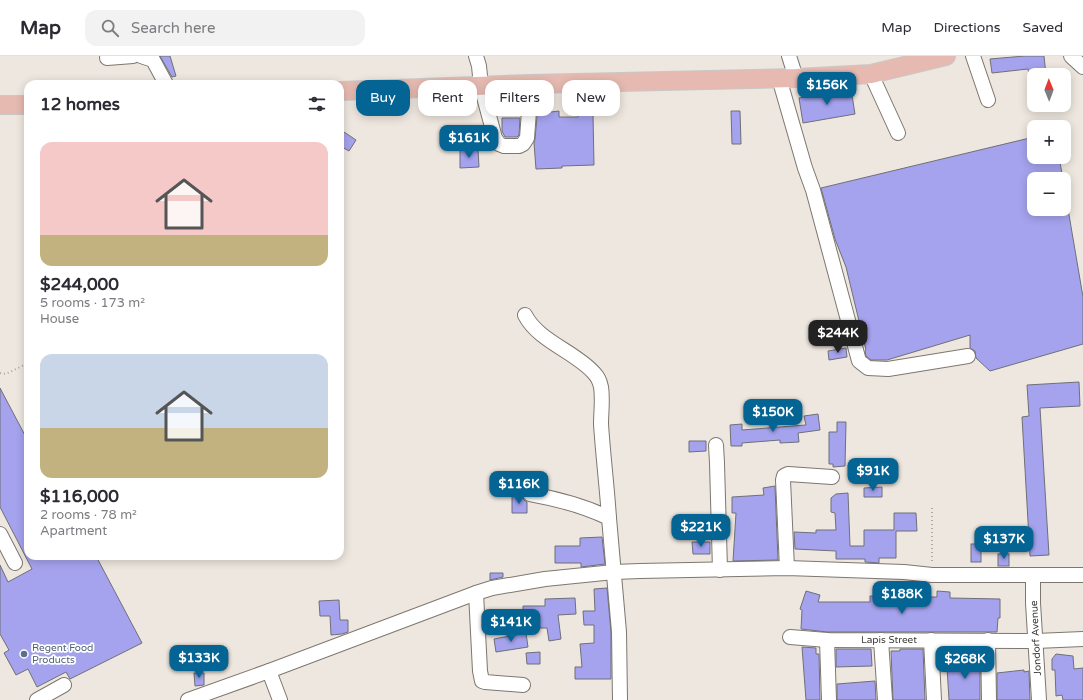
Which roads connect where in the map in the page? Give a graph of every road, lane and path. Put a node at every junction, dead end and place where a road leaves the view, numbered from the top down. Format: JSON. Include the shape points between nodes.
{"nodes":[{"id":1,"x":133,"y":56,"type":"edge"},
{"id":2,"x":141,"y":56,"type":"edge"},
{"id":3,"x":476,"y":56,"type":"edge"},
{"id":4,"x":788,"y":56,"type":"edge"},
{"id":5,"x":946,"y":56,"type":"edge"},
{"id":6,"x":973,"y":56,"type":"edge"},
{"id":7,"x":1071,"y":56,"type":"edge"},
{"id":8,"x":107,"y":58,"type":"dead end"},
{"id":9,"x":1083,"y":67,"type":"edge"},
{"id":10,"x":871,"y":74,"type":"junction"},
{"id":11,"x":787,"y":78,"type":"junction"},
{"id":12,"x":164,"y":80,"type":"edge"},
{"id":13,"x":554,"y":83,"type":"edge"},
{"id":14,"x":481,"y":86,"type":"junction"},
{"id":15,"x":485,"y":86,"type":"edge"},
{"id":16,"x":344,"y":91,"type":"edge"},
{"id":17,"x":988,"y":100,"type":"dead end"},
{"id":18,"x":485,"y":101,"type":"edge"},
{"id":19,"x":24,"y":104,"type":"edge"},
{"id":20,"x":0,"y":105,"type":"edge"},
{"id":21,"x":489,"y":116,"type":"edge"},
{"id":22,"x":529,"y":116,"type":"edge"},
{"id":23,"x":898,"y":133,"type":"dead end"},
{"id":24,"x":525,"y":315,"type":"dead end"},
{"id":25,"x":968,"y":356,"type":"dead end"},
{"id":26,"x":24,"y":364,"type":"edge"},
{"id":27,"x":0,"y":374,"type":"edge"},
{"id":28,"x":716,"y":445,"type":"dead end"},
{"id":29,"x":832,"y":477,"type":"dead end"},
{"id":30,"x":530,"y":494,"type":"dead end"},
{"id":31,"x":932,"y":508,"type":"dead end"},
{"id":32,"x":609,"y":518,"type":"junction"},
{"id":33,"x":0,"y":534,"type":"edge"},
{"id":34,"x":15,"y":563,"type":"dead end"},
{"id":35,"x":787,"y":568,"type":"junction"},
{"id":36,"x":720,"y":570,"type":"junction"},
{"id":37,"x":614,"y":572,"type":"junction"},
{"id":38,"x":932,"y":575,"type":"junction"},
{"id":39,"x":1083,"y":575,"type":"edge"},
{"id":40,"x":1033,"y":576,"type":"junction"},
{"id":41,"x":476,"y":593,"type":"junction"},
{"id":42,"x":790,"y":637,"type":"dead end"},
{"id":43,"x":1083,"y":639,"type":"edge"},
{"id":44,"x":827,"y":640,"type":"junction"},
{"id":45,"x":881,"y":640,"type":"junction"},
{"id":46,"x":931,"y":640,"type":"junction"},
{"id":47,"x":988,"y":640,"type":"junction"},
{"id":48,"x":1036,"y":641,"type":"junction"},
{"id":49,"x":269,"y":671,"type":"junction"},
{"id":50,"x":64,"y":685,"type":"dead end"},
{"id":51,"x":523,"y":685,"type":"dead end"},
{"id":52,"x":37,"y":700,"type":"edge"},
{"id":53,"x":188,"y":700,"type":"edge"},
{"id":54,"x":280,"y":700,"type":"edge"},
{"id":55,"x":620,"y":700,"type":"edge"},
{"id":56,"x":829,"y":700,"type":"edge"},
{"id":57,"x":885,"y":700,"type":"edge"},
{"id":58,"x":934,"y":700,"type":"edge"},
{"id":59,"x":989,"y":700,"type":"edge"},
{"id":60,"x":1039,"y":700,"type":"edge"}],
"edges":[{"from":1,"to":8,"type":"street"},
{"from":2,"to":12,"type":"street","via":[[153,60]]},
{"from":3,"to":14,"type":"street"},
{"from":4,"to":11,"type":"street"},
{"from":5,"to":10,"type":"main road"},
{"from":6,"to":17,"type":"street"},
{"from":7,"to":9,"type":"street"},
{"from":10,"to":11,"type":"main road"},
{"from":10,"to":23,"type":"street"},
{"from":11,"to":13,"type":"main road"},
{"from":11,"to":25,"type":"street","via":[[805,168],[859,361],[868,368],[888,369]]},
{"from":14,"to":15,"type":"main road"},
{"from":14,"to":16,"type":"main road"},
{"from":14,"to":18,"type":"street"},
{"from":19,"to":20,"type":"main road"},
{"from":21,"to":22,"type":"street","via":[[495,138],[498,144],[504,146],[523,144],[527,138]]},
{"from":24,"to":32,"type":"street","via":[[529,323],[594,372],[598,379],[601,388]]},
{"from":26,"to":27,"type":"path","via":[[6,374]]},
{"from":28,"to":36,"type":"street"},
{"from":29,"to":35,"type":"street","via":[[788,474],[784,476]]},
{"from":30,"to":32,"type":"street","via":[[579,505]]},
{"from":31,"to":38,"type":"path"},
{"from":32,"to":37,"type":"street"},
{"from":33,"to":34,"type":"street"},
{"from":35,"to":36,"type":"street"},
{"from":35,"to":38,"type":"street"},
{"from":36,"to":37,"type":"street"},
{"from":37,"to":41,"type":"street","via":[[545,579]]},
{"from":37,"to":55,"type":"street","via":[[619,632]]},
{"from":38,"to":40,"type":"street"},
{"from":39,"to":40,"type":"street"},
{"from":40,"to":48,"type":"street","name":"Jondorf Avenue"},
{"from":41,"to":49,"type":"street"},
{"from":41,"to":51,"type":"street","via":[[482,681]]},
{"from":42,"to":44,"type":"street","name":"Lapis Street"},
{"from":43,"to":48,"type":"street","name":"Lapis Street"},
{"from":44,"to":45,"type":"street","name":"Lapis Street"},
{"from":44,"to":56,"type":"street"},
{"from":45,"to":46,"type":"street","name":"Lapis Street"},
{"from":45,"to":57,"type":"street"},
{"from":46,"to":47,"type":"street","name":"Lapis Street"},
{"from":46,"to":58,"type":"street"},
{"from":47,"to":48,"type":"street","name":"Lapis Street"},
{"from":47,"to":59,"type":"street"},
{"from":48,"to":60,"type":"street","name":"Jondorf Avenue"},
{"from":49,"to":53,"type":"street"},
{"from":49,"to":54,"type":"street"},
{"from":50,"to":52,"type":"street"}]}
